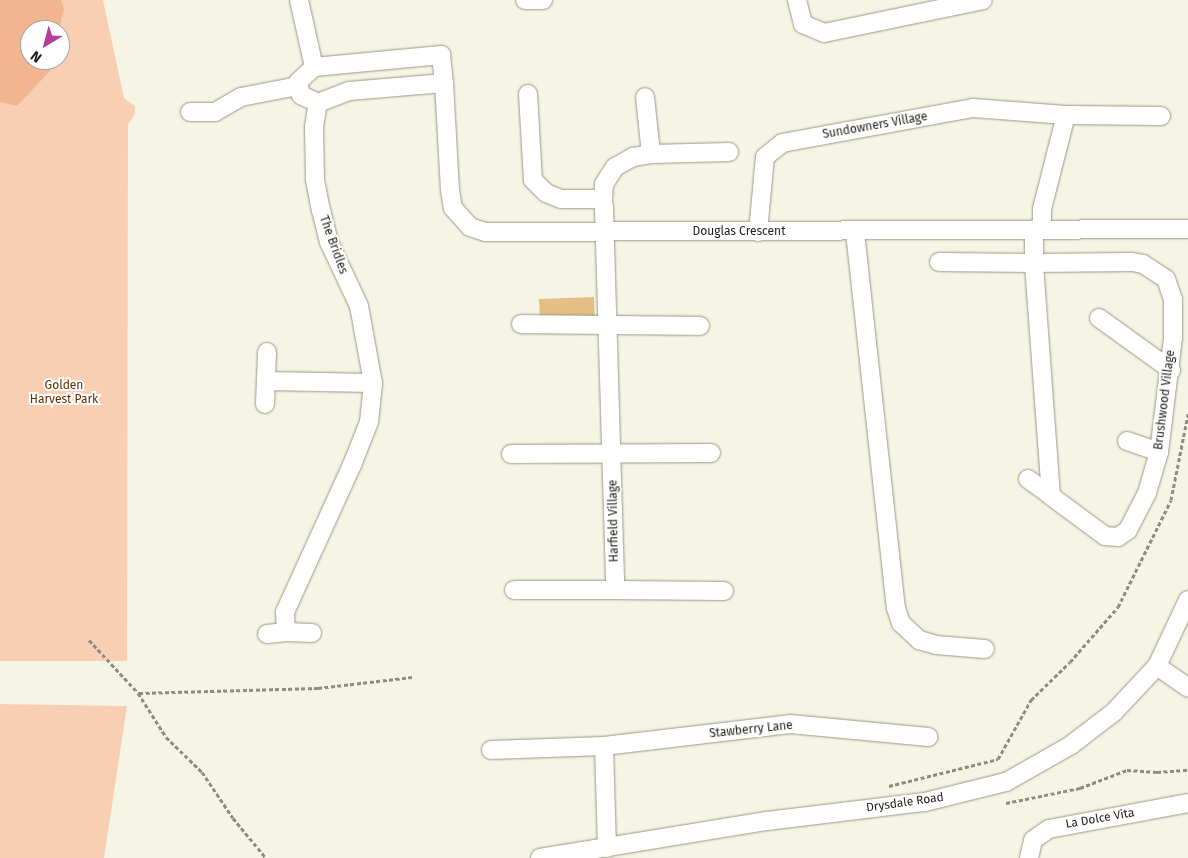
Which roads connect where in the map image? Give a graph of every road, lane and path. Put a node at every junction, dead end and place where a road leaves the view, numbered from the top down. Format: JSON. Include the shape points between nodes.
{"nodes":[{"id":1,"x":299,"y":0,"type":"edge"},
{"id":2,"x":525,"y":0,"type":"edge"},
{"id":3,"x":543,"y":0,"type":"edge"},
{"id":4,"x":797,"y":0,"type":"edge"},
{"id":5,"x":983,"y":0,"type":"edge"},
{"id":6,"x":314,"y":67,"type":"junction"},
{"id":7,"x":444,"y":83,"type":"junction"},
{"id":8,"x":298,"y":86,"type":"junction"},
{"id":9,"x":528,"y":94,"type":"dead end"},
{"id":10,"x":645,"y":97,"type":"dead end"},
{"id":11,"x":318,"y":103,"type":"junction"},
{"id":12,"x":190,"y":112,"type":"dead end"},
{"id":13,"x":1066,"y":115,"type":"junction"},
{"id":14,"x":1161,"y":116,"type":"dead end"},
{"id":15,"x":729,"y":152,"type":"dead end"},
{"id":16,"x":651,"y":154,"type":"junction"},
{"id":17,"x":603,"y":199,"type":"junction"},
{"id":18,"x":1038,"y":229,"type":"junction"},
{"id":19,"x":1188,"y":229,"type":"edge"},
{"id":20,"x":607,"y":231,"type":"junction"},
{"id":21,"x":758,"y":232,"type":"junction"},
{"id":22,"x":855,"y":232,"type":"junction"},
{"id":23,"x":939,"y":262,"type":"dead end"},
{"id":24,"x":1034,"y":263,"type":"junction"},
{"id":25,"x":1099,"y":318,"type":"dead end"},
{"id":26,"x":521,"y":324,"type":"dead end"},
{"id":27,"x":609,"y":326,"type":"junction"},
{"id":28,"x":700,"y":326,"type":"dead end"},
{"id":29,"x":267,"y":352,"type":"dead end"},
{"id":30,"x":1171,"y":370,"type":"junction"},
{"id":31,"x":266,"y":381,"type":"junction"},
{"id":32,"x":373,"y":383,"type":"junction"},
{"id":33,"x":265,"y":404,"type":"dead end"},
{"id":34,"x":1188,"y":414,"type":"edge"},
{"id":35,"x":1127,"y":441,"type":"dead end"},
{"id":36,"x":613,"y":452,"type":"junction"},
{"id":37,"x":1159,"y":452,"type":"junction"},
{"id":38,"x":711,"y":453,"type":"dead end"},
{"id":39,"x":511,"y":454,"type":"dead end"},
{"id":40,"x":1028,"y":479,"type":"dead end"},
{"id":41,"x":1051,"y":496,"type":"junction"},
{"id":42,"x":514,"y":590,"type":"dead end"},
{"id":43,"x":615,"y":590,"type":"junction"},
{"id":44,"x":724,"y":591,"type":"dead end"},
{"id":45,"x":1188,"y":600,"type":"edge"},
{"id":46,"x":286,"y":632,"type":"junction"},
{"id":47,"x":312,"y":633,"type":"dead end"},
{"id":48,"x":267,"y":634,"type":"dead end"},
{"id":49,"x":90,"y":640,"type":"dead end"},
{"id":50,"x":984,"y":649,"type":"dead end"},
{"id":51,"x":1157,"y":666,"type":"junction"},
{"id":52,"x":412,"y":676,"type":"dead end"},
{"id":53,"x":1188,"y":688,"type":"edge"},
{"id":54,"x":138,"y":693,"type":"junction"},
{"id":55,"x":928,"y":737,"type":"dead end"},
{"id":56,"x":604,"y":746,"type":"junction"},
{"id":57,"x":492,"y":750,"type":"dead end"},
{"id":58,"x":1188,"y":770,"type":"edge"},
{"id":59,"x":886,"y":787,"type":"dead end"},
{"id":60,"x":1003,"y":803,"type":"dead end"},
{"id":61,"x":1188,"y":803,"type":"edge"},
{"id":62,"x":607,"y":848,"type":"junction"},
{"id":63,"x":562,"y":856,"type":"edge"},
{"id":64,"x":266,"y":858,"type":"edge"},
{"id":65,"x":540,"y":858,"type":"edge"},
{"id":66,"x":1028,"y":858,"type":"edge"}],
"edges":[{"from":1,"to":6,"type":"street"},
{"from":2,"to":3,"type":"street"},
{"from":4,"to":5,"type":"street","via":[[802,24],[824,33]]},
{"from":6,"to":7,"type":"street","name":"Douglas Crescent","via":[[441,55]]},
{"from":6,"to":8,"type":"street","via":[[301,76]]},
{"from":7,"to":11,"type":"street","via":[[349,91]]},
{"from":7,"to":20,"type":"street","name":"Douglas Crescent","via":[[450,190],[453,208],[461,220],[485,232]]},
{"from":8,"to":11,"type":"street","via":[[304,99]]},
{"from":8,"to":12,"type":"street","via":[[240,97],[215,112]]},
{"from":9,"to":17,"type":"street","via":[[531,171],[538,188],[560,199]]},
{"from":10,"to":16,"type":"street"},
{"from":11,"to":32,"type":"street","name":"The Bridles","via":[[314,127],[315,179],[320,211],[329,242],[359,306],[372,363]]},
{"from":13,"to":14,"type":"street","name":"Sundowners Village"},
{"from":13,"to":18,"type":"street"},
{"from":13,"to":21,"type":"street","name":"Sundowners Village","via":[[974,108],[782,143],[765,157]]},
{"from":15,"to":16,"type":"street"},
{"from":16,"to":17,"type":"street","via":[[632,157],[615,167],[604,184]]},
{"from":17,"to":20,"type":"street","name":"Harfield Village"},
{"from":18,"to":19,"type":"street","name":"Douglas Crescent"},
{"from":18,"to":22,"type":"street","name":"Douglas Crescent"},
{"from":18,"to":24,"type":"street"},
{"from":20,"to":21,"type":"street","name":"Douglas Crescent"},
{"from":20,"to":27,"type":"street","name":"Harfield Village"},
{"from":21,"to":22,"type":"street","name":"Douglas Crescent"},
{"from":22,"to":50,"type":"street","via":[[896,608],[901,623],[919,640],[936,645]]},
{"from":23,"to":24,"type":"street","name":"Brushwood Village"},
{"from":24,"to":30,"type":"street","name":"Brushwood Village","via":[[1132,262],[1153,269],[1171,287]]},
{"from":24,"to":41,"type":"street"},
{"from":25,"to":30,"type":"street"},
{"from":26,"to":27,"type":"street"},
{"from":27,"to":28,"type":"street"},
{"from":27,"to":36,"type":"street","name":"Harfield Village"},
{"from":29,"to":31,"type":"street"},
{"from":30,"to":37,"type":"street","name":"Brushwood Village"},
{"from":31,"to":32,"type":"street"},
{"from":31,"to":33,"type":"street"},
{"from":32,"to":46,"type":"street","name":"The Bridles","via":[[369,422],[287,604],[284,617]]},
{"from":34,"to":59,"type":"path","via":[[1171,500],[1118,607],[1070,662],[1031,700],[998,759]]},
{"from":35,"to":37,"type":"street"},
{"from":36,"to":38,"type":"street"},
{"from":36,"to":39,"type":"street"},
{"from":36,"to":43,"type":"street","name":"Harfield Village"},
{"from":37,"to":41,"type":"street","name":"Brushwood Village","via":[[1147,493],[1128,530],[1118,537],[1105,536]]},
{"from":40,"to":41,"type":"street","name":"Brushwood Village"},
{"from":42,"to":43,"type":"street"},
{"from":43,"to":44,"type":"street"},
{"from":45,"to":51,"type":"street","name":"Drysdale Road"},
{"from":46,"to":47,"type":"street"},
{"from":46,"to":48,"type":"street"},
{"from":49,"to":54,"type":"path"},
{"from":51,"to":53,"type":"street"},
{"from":51,"to":62,"type":"street","name":"Drysdale Road","via":[[1114,712],[1071,745],[1006,782],[925,802],[767,821]]},
{"from":52,"to":54,"type":"path","via":[[318,688]]},
{"from":54,"to":64,"type":"path","via":[[166,737],[202,772],[233,818]]},
{"from":55,"to":56,"type":"street","name":"Stawberry Lane","via":[[790,724]]},
{"from":56,"to":57,"type":"street","name":"Stawberry Lane"},
{"from":56,"to":62,"type":"street"},
{"from":58,"to":60,"type":"path","via":[[1127,770],[1080,788]]},
{"from":61,"to":66,"type":"street","name":"La Dolce Vita","via":[[1050,829],[1033,840]]},
{"from":62,"to":63,"type":"street","name":"Drysdale Road"},
{"from":63,"to":65,"type":"street","name":"Drysdale Road"}]}
